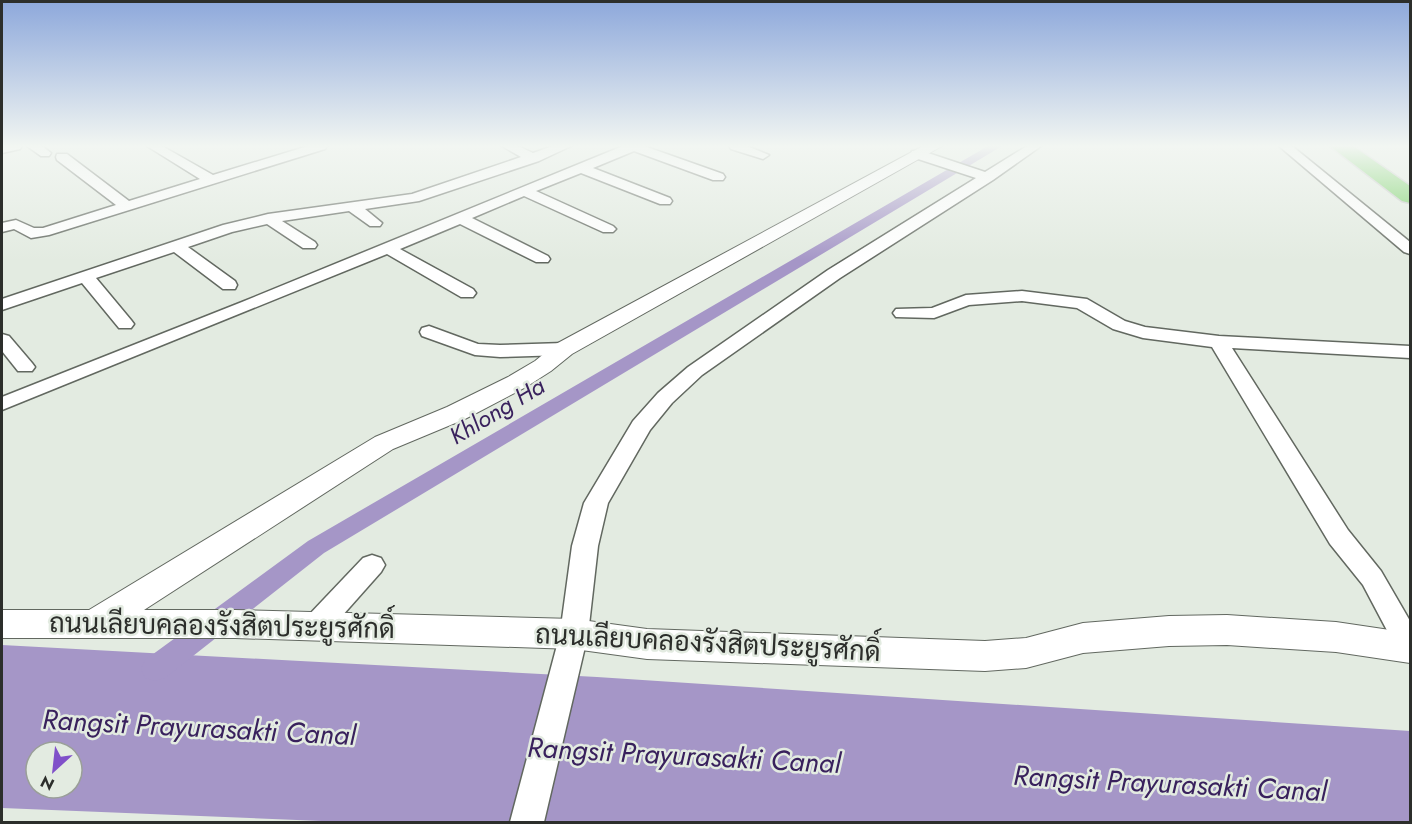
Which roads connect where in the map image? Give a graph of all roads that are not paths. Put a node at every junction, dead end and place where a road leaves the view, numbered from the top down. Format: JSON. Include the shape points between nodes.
{"nodes":[{"id":1,"x":98,"y":184,"type":"edge"},
{"id":2,"x":197,"y":184,"type":"edge"},
{"id":3,"x":457,"y":184,"type":"edge"},
{"id":4,"x":540,"y":184,"type":"edge"},
{"id":5,"x":623,"y":184,"type":"edge"},
{"id":6,"x":866,"y":184,"type":"edge"},
{"id":7,"x":969,"y":184,"type":"edge"},
{"id":8,"x":1332,"y":184,"type":"edge"},
{"id":9,"x":1394,"y":184,"type":"edge"},
{"id":10,"x":524,"y":191,"type":"junction"},
{"id":11,"x":1410,"y":196,"type":"edge"},
{"id":12,"x":665,"y":201,"type":"dead end"},
{"id":13,"x":127,"y":206,"type":"junction"},
{"id":14,"x":352,"y":207,"type":"junction"},
{"id":15,"x":2,"y":210,"type":"edge"},
{"id":16,"x":268,"y":218,"type":"junction"},
{"id":17,"x":458,"y":218,"type":"junction"},
{"id":18,"x":375,"y":223,"type":"dead end"},
{"id":19,"x":9,"y":226,"type":"edge"},
{"id":20,"x":608,"y":229,"type":"dead end"},
{"id":21,"x":309,"y":245,"type":"dead end"},
{"id":22,"x":176,"y":246,"type":"junction"},
{"id":23,"x":386,"y":247,"type":"junction"},
{"id":24,"x":1410,"y":249,"type":"edge"},
{"id":25,"x":542,"y":259,"type":"dead end"},
{"id":26,"x":86,"y":277,"type":"junction"},
{"id":27,"x":229,"y":285,"type":"dead end"},
{"id":28,"x":467,"y":293,"type":"dead end"},
{"id":29,"x":2,"y":305,"type":"edge"},
{"id":30,"x":902,"y":313,"type":"dead end"},
{"id":31,"x":125,"y":324,"type":"dead end"},
{"id":32,"x":429,"y":332,"type":"dead end"},
{"id":33,"x":2,"y":340,"type":"edge"},
{"id":34,"x":1219,"y":342,"type":"junction"},
{"id":35,"x":564,"y":349,"type":"junction"},
{"id":36,"x":1410,"y":352,"type":"edge"},
{"id":37,"x":25,"y":367,"type":"dead end"},
{"id":38,"x":2,"y":404,"type":"edge"},
{"id":39,"x":372,"y":565,"type":"dead end"},
{"id":40,"x":2,"y":624,"type":"edge"},
{"id":41,"x":94,"y":624,"type":"junction"},
{"id":42,"x":316,"y":626,"type":"junction"},
{"id":43,"x":570,"y":645,"type":"junction"},
{"id":44,"x":1410,"y":647,"type":"edge"},
{"id":45,"x":527,"y":822,"type":"edge"}],
"edges":[{"from":1,"to":13,"type":"street"},
{"from":2,"to":13,"type":"street"},
{"from":3,"to":14,"type":"street","via":[[393,202]]},
{"from":4,"to":10,"type":"street"},
{"from":5,"to":12,"type":"street"},
{"from":6,"to":35,"type":"street"},
{"from":7,"to":43,"type":"street","via":[[786,307],[695,371],[665,398],[641,426],[596,503],[585,546]]},
{"from":8,"to":24,"type":"street"},
{"from":9,"to":11,"type":"highway"},
{"from":10,"to":17,"type":"street"},
{"from":10,"to":20,"type":"street"},
{"from":13,"to":19,"type":"street","via":[[44,232],[31,233]]},
{"from":14,"to":16,"type":"street"},
{"from":14,"to":18,"type":"street"},
{"from":15,"to":19,"type":"street"},
{"from":16,"to":21,"type":"street"},
{"from":16,"to":22,"type":"street"},
{"from":17,"to":23,"type":"street"},
{"from":17,"to":25,"type":"street"},
{"from":22,"to":26,"type":"street"},
{"from":22,"to":27,"type":"street"},
{"from":23,"to":28,"type":"street"},
{"from":23,"to":38,"type":"street"},
{"from":26,"to":29,"type":"street"},
{"from":26,"to":31,"type":"street"},
{"from":30,"to":34,"type":"street","via":[[934,312],[966,300],[1023,296],[1081,303],[1119,325],[1143,332]]},
{"from":32,"to":35,"type":"street","via":[[475,349]]},
{"from":33,"to":37,"type":"street"},
{"from":34,"to":36,"type":"street"},
{"from":34,"to":44,"type":"street","via":[[1339,537],[1372,578]]},
{"from":35,"to":41,"type":"street","via":[[517,382],[384,443]]},
{"from":39,"to":42,"type":"street"},
{"from":40,"to":41,"type":"street","name":"ถนนเลียบคลองรังสิตประยูรศักดิ์"},
{"from":41,"to":42,"type":"street","name":"ถนนเลียบคลองรังสิตประยูรศักดิ์"},
{"from":42,"to":43,"type":"street","name":"ถนนเลียบคลองรังสิตประยูรศักดิ์"},
{"from":43,"to":44,"type":"street","name":"ถนนเลียบคลองรังสิตประยูรศักดิ์","via":[[647,644],[985,656],[1026,653],[1083,638],[1227,630],[1336,637]]},
{"from":43,"to":45,"type":"street"}]}
